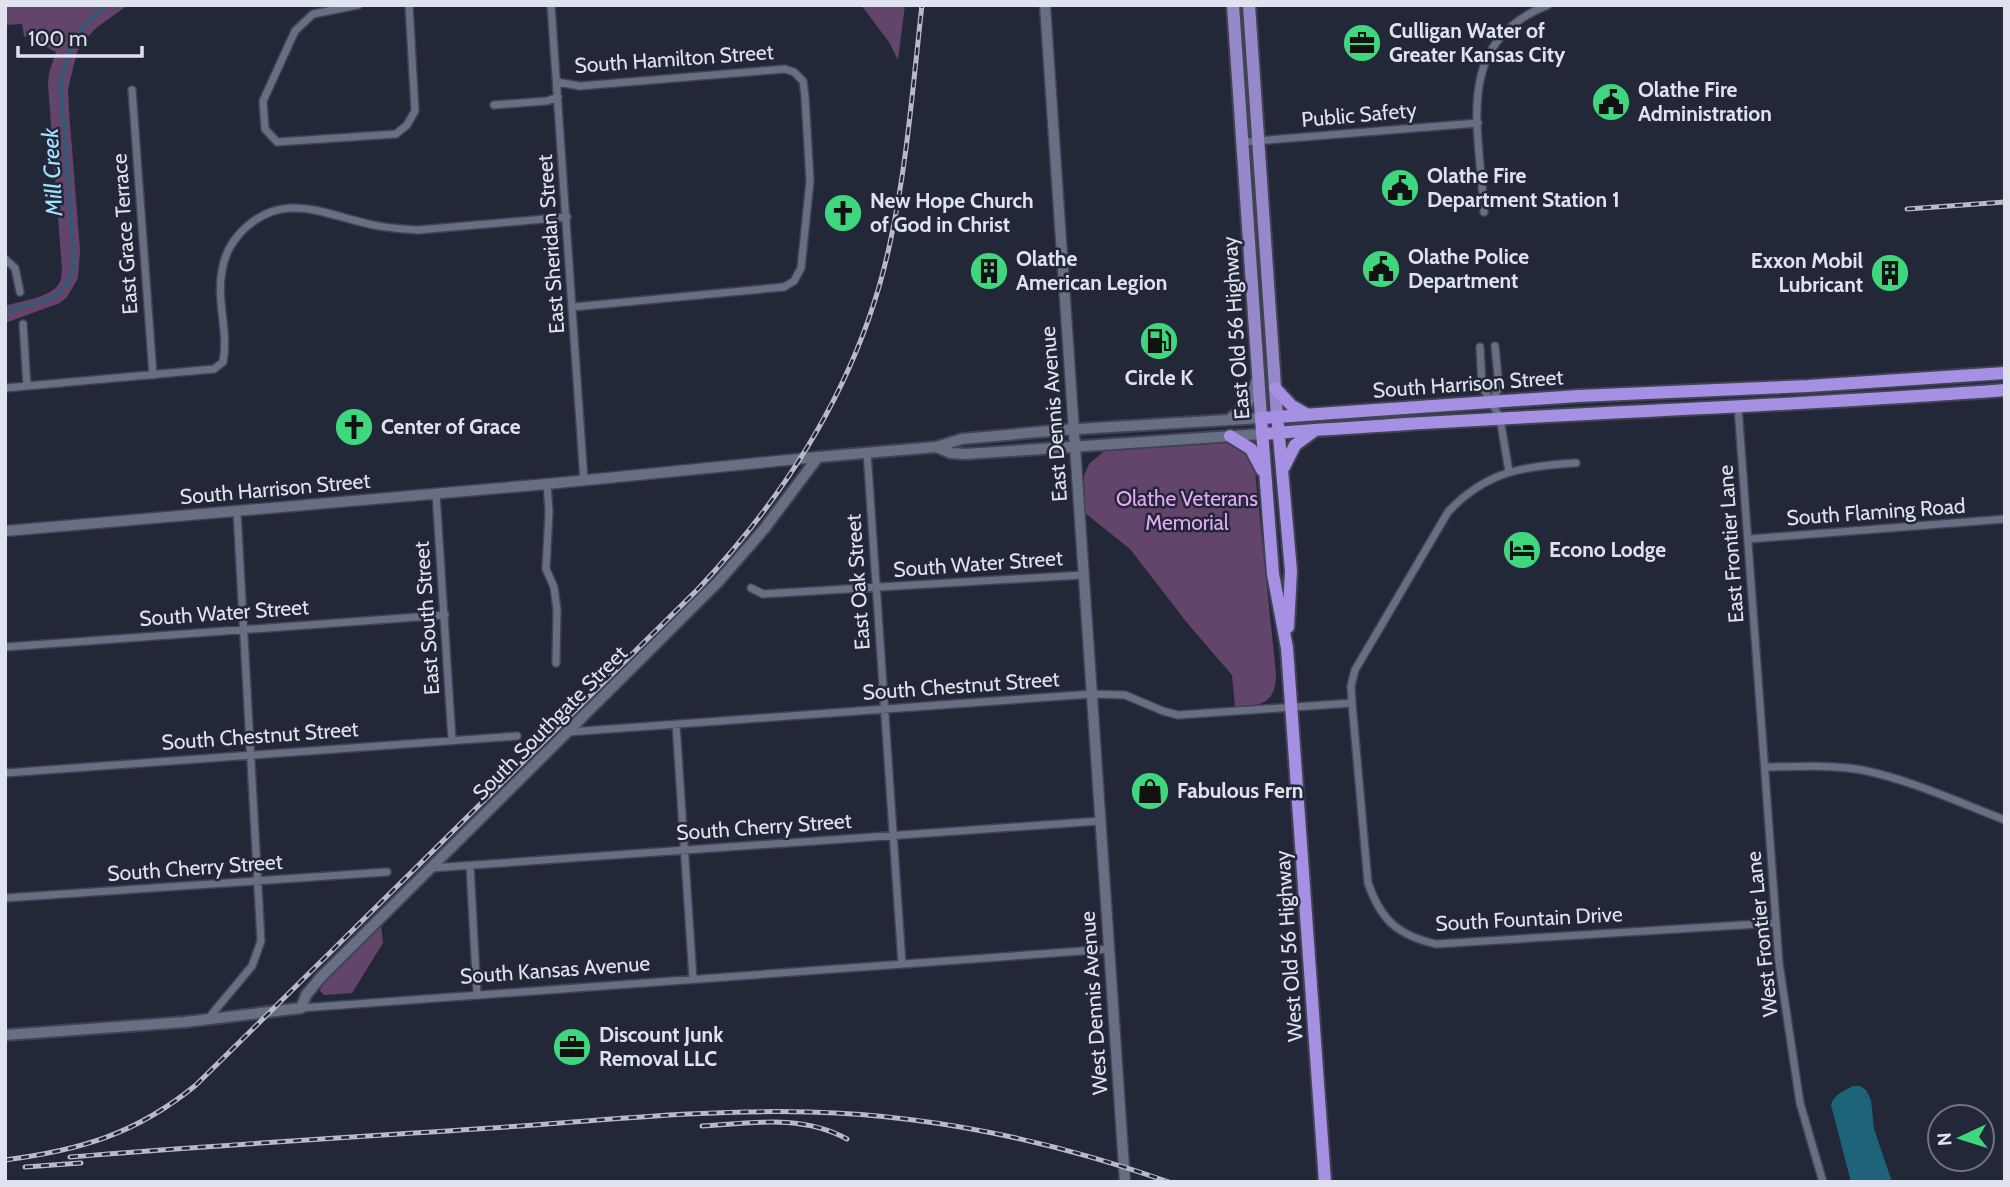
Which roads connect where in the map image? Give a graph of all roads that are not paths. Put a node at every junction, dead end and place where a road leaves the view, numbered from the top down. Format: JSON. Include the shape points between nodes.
{"nodes":[{"id":1,"x":358,"y":5,"type":"edge"},
{"id":2,"x":409,"y":5,"type":"edge"},
{"id":3,"x":551,"y":5,"type":"edge"},
{"id":4,"x":1045,"y":5,"type":"edge"},
{"id":5,"x":1233,"y":5,"type":"edge"},
{"id":6,"x":1249,"y":5,"type":"edge"},
{"id":7,"x":1548,"y":5,"type":"edge"},
{"id":8,"x":557,"y":82,"type":"junction"},
{"id":9,"x":132,"y":90,"type":"dead end"},
{"id":10,"x":558,"y":97,"type":"junction"},
{"id":11,"x":495,"y":105,"type":"dead end"},
{"id":12,"x":1478,"y":123,"type":"junction"},
{"id":13,"x":1258,"y":141,"type":"junction"},
{"id":14,"x":1243,"y":142,"type":"junction"},
{"id":15,"x":1484,"y":212,"type":"dead end"},
{"id":16,"x":567,"y":217,"type":"junction"},
{"id":17,"x":5,"y":259,"type":"edge"},
{"id":18,"x":20,"y":292,"type":"dead end"},
{"id":19,"x":573,"y":307,"type":"junction"},
{"id":20,"x":23,"y":324,"type":"dead end"},
{"id":21,"x":1495,"y":346,"type":"dead end"},
{"id":22,"x":1480,"y":347,"type":"dead end"},
{"id":23,"x":2005,"y":373,"type":"edge"},
{"id":24,"x":153,"y":375,"type":"junction"},
{"id":25,"x":1258,"y":376,"type":"junction"},
{"id":26,"x":27,"y":386,"type":"junction"},
{"id":27,"x":5,"y":388,"type":"edge"},
{"id":28,"x":1275,"y":388,"type":"junction"},
{"id":29,"x":2005,"y":390,"type":"edge"},
{"id":30,"x":1492,"y":402,"type":"junction"},
{"id":31,"x":1738,"y":407,"type":"junction"},
{"id":32,"x":1306,"y":414,"type":"junction"},
{"id":33,"x":1277,"y":416,"type":"junction"},
{"id":34,"x":1261,"y":418,"type":"junction"},
{"id":35,"x":1500,"y":418,"type":"junction"},
{"id":36,"x":1229,"y":420,"type":"junction"},
{"id":37,"x":1074,"y":429,"type":"junction"},
{"id":38,"x":1315,"y":430,"type":"junction"},
{"id":39,"x":1279,"y":433,"type":"junction"},
{"id":40,"x":1262,"y":434,"type":"junction"},
{"id":41,"x":1230,"y":436,"type":"junction"},
{"id":42,"x":1076,"y":446,"type":"junction"},
{"id":43,"x":936,"y":447,"type":"junction"},
{"id":44,"x":867,"y":452,"type":"junction"},
{"id":45,"x":818,"y":457,"type":"junction"},
{"id":46,"x":1576,"y":463,"type":"dead end"},
{"id":47,"x":1282,"y":471,"type":"junction"},
{"id":48,"x":1509,"y":472,"type":"junction"},
{"id":49,"x":1265,"y":479,"type":"junction"},
{"id":50,"x":584,"y":481,"type":"junction"},
{"id":51,"x":547,"y":484,"type":"junction"},
{"id":52,"x":436,"y":494,"type":"junction"},
{"id":53,"x":237,"y":512,"type":"junction"},
{"id":54,"x":2005,"y":519,"type":"edge"},
{"id":55,"x":5,"y":531,"type":"edge"},
{"id":56,"x":1749,"y":539,"type":"junction"},
{"id":57,"x":1083,"y":575,"type":"junction"},
{"id":58,"x":751,"y":587,"type":"dead end"},
{"id":59,"x":876,"y":589,"type":"junction"},
{"id":60,"x":446,"y":615,"type":"junction"},
{"id":61,"x":244,"y":629,"type":"junction"},
{"id":62,"x":5,"y":647,"type":"edge"},
{"id":63,"x":1287,"y":648,"type":"junction"},
{"id":64,"x":556,"y":663,"type":"dead end"},
{"id":65,"x":1759,"y":679,"type":"joint"},
{"id":66,"x":1092,"y":694,"type":"junction"},
{"id":67,"x":1352,"y":703,"type":"junction"},
{"id":68,"x":1291,"y":708,"type":"junction"},
{"id":69,"x":885,"y":709,"type":"junction"},
{"id":70,"x":676,"y":724,"type":"junction"},
{"id":71,"x":569,"y":732,"type":"junction"},
{"id":72,"x":517,"y":736,"type":"dead end"},
{"id":73,"x":452,"y":740,"type":"junction"},
{"id":74,"x":251,"y":755,"type":"junction"},
{"id":75,"x":1765,"y":767,"type":"junction"},
{"id":76,"x":5,"y":772,"type":"edge"},
{"id":77,"x":2005,"y":820,"type":"edge"},
{"id":78,"x":1100,"y":821,"type":"junction"},
{"id":79,"x":894,"y":835,"type":"junction"},
{"id":80,"x":683,"y":850,"type":"junction"},
{"id":81,"x":470,"y":866,"type":"junction"},
{"id":82,"x":431,"y":868,"type":"junction"},
{"id":83,"x":387,"y":872,"type":"dead end"},
{"id":84,"x":259,"y":880,"type":"junction"},
{"id":85,"x":5,"y":898,"type":"edge"},
{"id":86,"x":1775,"y":923,"type":"junction"},
{"id":87,"x":1109,"y":949,"type":"junction"},
{"id":88,"x":902,"y":964,"type":"junction"},
{"id":89,"x":693,"y":979,"type":"junction"},
{"id":90,"x":477,"y":995,"type":"junction"},
{"id":91,"x":301,"y":1008,"type":"junction"},
{"id":92,"x":207,"y":1020,"type":"junction"},
{"id":93,"x":5,"y":1035,"type":"edge"},
{"id":94,"x":1125,"y":1182,"type":"edge"},
{"id":95,"x":1325,"y":1182,"type":"edge"},
{"id":96,"x":1823,"y":1182,"type":"edge"}],
"edges":[{"from":1,"to":2,"type":"street","via":[[313,14],[295,31],[263,101],[265,129],[277,142],[396,134],[407,125],[415,111]]},
{"from":3,"to":8,"type":"street","name":"East Sheridan Street"},
{"from":4,"to":37,"type":"street","name":"East Dennis Avenue"},
{"from":5,"to":14,"type":"main road","name":"East Old 56 Highway"},
{"from":6,"to":13,"type":"main road","name":"East Old 56 Highway"},
{"from":7,"to":12,"type":"street","via":[[1509,27],[1491,51],[1477,90]]},
{"from":8,"to":10,"type":"street","name":"East Sheridan Street"},
{"from":8,"to":19,"type":"street","name":"South Hamilton Street","via":[[580,86],[786,69],[803,81],[806,97],[810,181],[801,268],[794,281],[784,287]]},
{"from":9,"to":24,"type":"street","name":"East Grace Terrace"},
{"from":10,"to":11,"type":"street"},
{"from":10,"to":16,"type":"street","name":"East Sheridan Street"},
{"from":12,"to":13,"type":"street","name":"Public Safety"},
{"from":12,"to":15,"type":"street"},
{"from":13,"to":14,"type":"street","name":"Public Safety"},
{"from":13,"to":28,"type":"main road","name":"East Old 56 Highway"},
{"from":14,"to":25,"type":"main road","name":"East Old 56 Highway"},
{"from":16,"to":19,"type":"street","name":"East Sheridan Street"},
{"from":16,"to":24,"type":"street","via":[[418,230],[376,226],[305,207],[264,215],[235,239],[222,270],[223,362],[214,369]]},
{"from":17,"to":18,"type":"street","via":[[15,268]]},
{"from":19,"to":50,"type":"street","name":"East Sheridan Street"},
{"from":20,"to":26,"type":"street"},
{"from":21,"to":30,"type":"street","via":[[1499,387]]},
{"from":22,"to":30,"type":"street","via":[[1482,386]]},
{"from":23,"to":30,"type":"highway","name":"South Harrison Street"},
{"from":24,"to":26,"type":"street"},
{"from":25,"to":34,"type":"main road","name":"East Old 56 Highway"},
{"from":25,"to":36,"type":"main road","via":[[1248,403]]},
{"from":26,"to":27,"type":"street"},
{"from":28,"to":32,"type":"highway","via":[[1292,407]]},
{"from":28,"to":33,"type":"main road","name":"East Old 56 Highway"},
{"from":29,"to":31,"type":"highway","name":"South Harrison Street"},
{"from":30,"to":32,"type":"highway","name":"South Harrison Street"},
{"from":30,"to":35,"type":"street"},
{"from":31,"to":35,"type":"highway","name":"South Harrison Street"},
{"from":31,"to":56,"type":"street","name":"East Frontier Lane"},
{"from":32,"to":33,"type":"highway","name":"South Harrison Street"},
{"from":33,"to":34,"type":"highway","name":"South Harrison Street"},
{"from":33,"to":39,"type":"highway","name":"East Old 56 Highway"},
{"from":34,"to":36,"type":"main road","name":"South Harrison Street"},
{"from":34,"to":40,"type":"highway","name":"East Old 56 Highway"},
{"from":35,"to":38,"type":"highway","name":"South Harrison Street"},
{"from":35,"to":48,"type":"street"},
{"from":36,"to":37,"type":"main road","name":"South Harrison Street"},
{"from":37,"to":42,"type":"street","name":"East Dennis Avenue"},
{"from":37,"to":43,"type":"main road","name":"South Harrison Street","via":[[962,439]]},
{"from":38,"to":39,"type":"highway","name":"South Harrison Street"},
{"from":38,"to":47,"type":"highway","via":[[1295,445]]},
{"from":39,"to":40,"type":"highway","name":"South Harrison Street"},
{"from":39,"to":47,"type":"highway","name":"East Old 56 Highway"},
{"from":40,"to":41,"type":"main road","name":"South Harrison Street"},
{"from":40,"to":49,"type":"highway","name":"East Old 56 Highway"},
{"from":41,"to":42,"type":"main road","name":"South Harrison Street"},
{"from":41,"to":49,"type":"highway","via":[[1251,449]]},
{"from":42,"to":43,"type":"main road","name":"South Harrison Street","via":[[966,454]]},
{"from":42,"to":57,"type":"street","name":"East Dennis Avenue"},
{"from":43,"to":44,"type":"main road","name":"South Harrison Street"},
{"from":44,"to":45,"type":"main road","name":"South Harrison Street"},
{"from":44,"to":59,"type":"street","name":"East Oak Street"},
{"from":45,"to":50,"type":"street","name":"South Harrison Street"},
{"from":45,"to":71,"type":"main road","name":"South Southgate Street","via":[[718,582]]},
{"from":46,"to":48,"type":"street","via":[[1527,466]]},
{"from":47,"to":63,"type":"highway","name":"East Old 56 Highway","via":[[1290,571]]},
{"from":48,"to":67,"type":"street","name":"South Fountain Drive","via":[[1474,489],[1448,512],[1355,670]]},
{"from":49,"to":63,"type":"highway","name":"East Old 56 Highway","via":[[1273,574]]},
{"from":50,"to":51,"type":"street","name":"South Harrison Street"},
{"from":51,"to":52,"type":"street","name":"South Harrison Street"},
{"from":51,"to":64,"type":"street","via":[[546,569],[557,610]]},
{"from":52,"to":53,"type":"street","name":"South Harrison Street"},
{"from":52,"to":60,"type":"street","name":"East South Street"},
{"from":53,"to":55,"type":"street","name":"South Harrison Street"},
{"from":53,"to":61,"type":"street"},
{"from":54,"to":56,"type":"street","name":"South Flaming Road"},
{"from":56,"to":65,"type":"street","name":"East Frontier Lane"},
{"from":57,"to":59,"type":"street","name":"South Water Street"},
{"from":57,"to":66,"type":"street","name":"East Dennis Avenue"},
{"from":58,"to":59,"type":"street","name":"South Water Street","via":[[763,594]]},
{"from":59,"to":69,"type":"street","name":"East Oak Street"},
{"from":60,"to":61,"type":"street","name":"South Water Street"},
{"from":60,"to":73,"type":"street","name":"East South Street"},
{"from":61,"to":62,"type":"street","name":"South Water Street"},
{"from":61,"to":74,"type":"street"},
{"from":63,"to":68,"type":"highway","name":"East Old 56 Highway"},
{"from":65,"to":75,"type":"street","name":"West Frontier Lane"},
{"from":66,"to":68,"type":"street","name":"South Chestnut Street","via":[[1125,695],[1178,715]]},
{"from":66,"to":69,"type":"street","name":"South Chestnut Street"},
{"from":66,"to":78,"type":"street","name":"East Dennis Avenue"},
{"from":67,"to":68,"type":"street","name":"South Chestnut Street"},
{"from":67,"to":86,"type":"street","name":"South Fountain Drive","via":[[1368,883],[1380,911],[1403,933],[1436,944]]},
{"from":68,"to":95,"type":"highway","name":"West Old 56 Highway"},
{"from":69,"to":70,"type":"street","name":"South Chestnut Street"},
{"from":69,"to":79,"type":"street","name":"East Oak Street"},
{"from":70,"to":71,"type":"street","name":"South Chestnut Street"},
{"from":70,"to":80,"type":"street"},
{"from":71,"to":82,"type":"main road","name":"South Southgate Street"},
{"from":72,"to":73,"type":"street","name":"South Chestnut Street"},
{"from":73,"to":74,"type":"street","name":"South Chestnut Street"},
{"from":74,"to":76,"type":"street","name":"South Chestnut Street"},
{"from":74,"to":84,"type":"street"},
{"from":75,"to":77,"type":"street","via":[[1862,771],[1897,779]]},
{"from":75,"to":86,"type":"street","name":"West Frontier Lane"},
{"from":78,"to":79,"type":"street","name":"South Cherry Street"},
{"from":78,"to":87,"type":"street","name":"West Dennis Avenue"},
{"from":79,"to":80,"type":"street","name":"South Cherry Street"},
{"from":79,"to":88,"type":"street","name":"East Oak Street"},
{"from":80,"to":81,"type":"street","name":"South Cherry Street"},
{"from":80,"to":89,"type":"street"},
{"from":81,"to":82,"type":"street","name":"South Cherry Street"},
{"from":81,"to":90,"type":"street"},
{"from":82,"to":91,"type":"main road","name":"South Southgate Street","via":[[321,977]]},
{"from":83,"to":84,"type":"street","name":"South Cherry Street"},
{"from":84,"to":85,"type":"street","name":"South Cherry Street"},
{"from":84,"to":92,"type":"street","via":[[262,929],[257,956]]},
{"from":86,"to":96,"type":"street","name":"West Frontier Lane","via":[[1800,1103]]},
{"from":87,"to":88,"type":"street","name":"South Kansas Avenue"},
{"from":87,"to":94,"type":"street","name":"West Dennis Avenue"},
{"from":88,"to":89,"type":"street","name":"South Kansas Avenue"},
{"from":89,"to":90,"type":"street","name":"South Kansas Avenue"},
{"from":90,"to":91,"type":"street","name":"South Kansas Avenue"},
{"from":91,"to":92,"type":"main road","name":"South Kansas Avenue"},
{"from":92,"to":93,"type":"main road","name":"South Kansas Avenue"}]}
